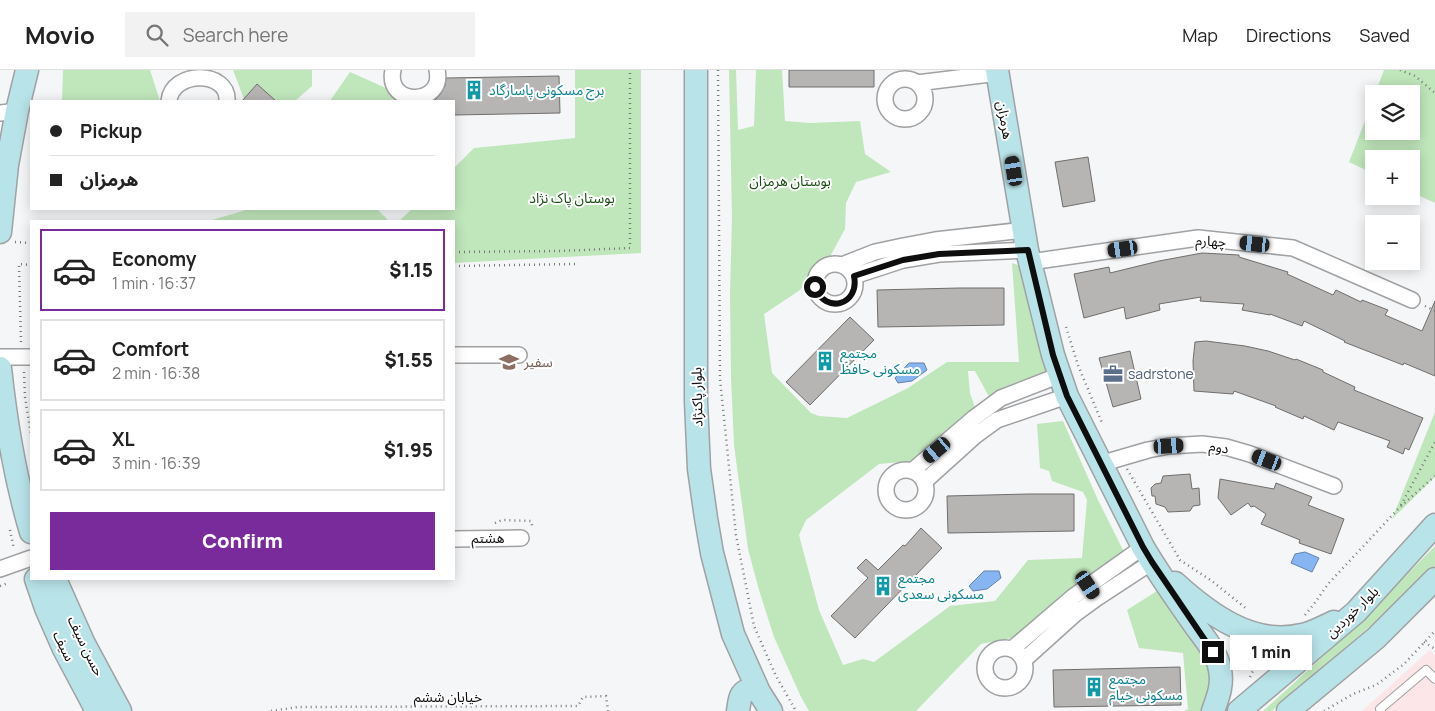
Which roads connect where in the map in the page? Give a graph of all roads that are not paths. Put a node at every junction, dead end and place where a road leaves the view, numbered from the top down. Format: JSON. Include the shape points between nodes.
{"nodes":[{"id":1,"x":28,"y":70,"type":"edge"},
{"id":2,"x":393,"y":70,"type":"edge"},
{"id":3,"x":437,"y":70,"type":"edge"},
{"id":4,"x":696,"y":70,"type":"edge"},
{"id":5,"x":997,"y":71,"type":"edge"},
{"id":6,"x":180,"y":73,"type":"edge"},
{"id":7,"x":910,"y":77,"type":"edge"},
{"id":8,"x":169,"y":100,"type":"edge"},
{"id":9,"x":227,"y":100,"type":"edge"},
{"id":10,"x":8,"y":112,"type":"edge"},
{"id":11,"x":0,"y":232,"type":"edge"},
{"id":12,"x":937,"y":247,"type":"junction"},
{"id":13,"x":1027,"y":248,"type":"junction"},
{"id":14,"x":842,"y":265,"type":"junction"},
{"id":15,"x":854,"y":276,"type":"junction"},
{"id":16,"x":1412,"y":300,"type":"dead end"},
{"id":17,"x":455,"y":355,"type":"edge"},
{"id":18,"x":519,"y":355,"type":"dead end"},
{"id":19,"x":30,"y":357,"type":"edge"},
{"id":20,"x":0,"y":358,"type":"edge"},
{"id":21,"x":0,"y":368,"type":"edge"},
{"id":22,"x":1064,"y":385,"type":"junction"},
{"id":23,"x":989,"y":407,"type":"junction"},
{"id":24,"x":997,"y":420,"type":"junction"},
{"id":25,"x":1100,"y":464,"type":"junction"},
{"id":26,"x":912,"y":471,"type":"junction"},
{"id":27,"x":924,"y":482,"type":"junction"},
{"id":28,"x":1334,"y":486,"type":"dead end"},
{"id":29,"x":1435,"y":525,"type":"edge"},
{"id":30,"x":30,"y":528,"type":"edge"},
{"id":31,"x":455,"y":538,"type":"edge"},
{"id":32,"x":521,"y":538,"type":"dead end"},
{"id":33,"x":1147,"y":555,"type":"junction"},
{"id":34,"x":30,"y":558,"type":"edge"},
{"id":35,"x":0,"y":569,"type":"edge"},
{"id":36,"x":36,"y":580,"type":"edge"},
{"id":37,"x":55,"y":580,"type":"edge"},
{"id":38,"x":1435,"y":580,"type":"edge"},
{"id":39,"x":1093,"y":592,"type":"junction"},
{"id":40,"x":1356,"y":612,"type":"junction"},
{"id":41,"x":1376,"y":638,"type":"junction"},
{"id":42,"x":1012,"y":649,"type":"junction"},
{"id":43,"x":1024,"y":660,"type":"junction"},
{"id":44,"x":1435,"y":679,"type":"edge"},
{"id":45,"x":759,"y":692,"type":"junction"},
{"id":46,"x":97,"y":711,"type":"edge"},
{"id":47,"x":120,"y":711,"type":"edge"},
{"id":48,"x":738,"y":711,"type":"edge"},
{"id":49,"x":771,"y":711,"type":"edge"},
{"id":50,"x":1213,"y":711,"type":"edge"},
{"id":51,"x":1239,"y":711,"type":"edge"},
{"id":52,"x":1288,"y":711,"type":"edge"},
{"id":53,"x":1312,"y":711,"type":"edge"},
{"id":54,"x":1381,"y":711,"type":"edge"}],
"edges":[{"from":1,"to":10,"type":"street"},
{"from":2,"to":3,"type":"street","via":[[396,88],[401,94],[415,98],[423,97],[434,88]]},
{"from":4,"to":45,"type":"street","name":"بلوار پاکنژاد","via":[[699,469],[712,553],[733,634]]},
{"from":5,"to":7,"type":"street"},
{"from":5,"to":13,"type":"street","name":"هرمزان"},
{"from":6,"to":8,"type":"street","via":[[170,91]]},
{"from":6,"to":9,"type":"street","via":[[210,73],[225,87]]},
{"from":10,"to":11,"type":"street","via":[[7,165]]},
{"from":12,"to":13,"type":"street","name":"چهارم"},
{"from":12,"to":14,"type":"street","via":[[876,252]]},
{"from":12,"to":15,"type":"street"},
{"from":13,"to":16,"type":"street","name":"چهارم","via":[[1198,238],[1293,248]]},
{"from":13,"to":22,"type":"street","name":"هرمزان","via":[[1053,355]]},
{"from":14,"to":15,"type":"street"},
{"from":14,"to":15,"type":"street","via":[[826,266],[817,275],[815,287],[822,299],[834,304],[847,300],[852,296],[856,283]]},
{"from":17,"to":18,"type":"street"},
{"from":19,"to":20,"type":"street"},
{"from":21,"to":30,"type":"street","via":[[6,424]]},
{"from":22,"to":23,"type":"street","via":[[1001,398]]},
{"from":22,"to":24,"type":"street"},
{"from":22,"to":25,"type":"street","name":"هرمزان"},
{"from":23,"to":24,"type":"street"},
{"from":23,"to":26,"type":"street"},
{"from":24,"to":27,"type":"street"},
{"from":25,"to":28,"type":"street","name":"دوم","via":[[1155,448],[1202,444],[1250,454]]},
{"from":25,"to":33,"type":"street","name":"هرمزان"},
{"from":26,"to":27,"type":"street"},
{"from":26,"to":27,"type":"street","via":[[896,472],[887,481],[886,494],[892,505],[904,510],[917,506],[925,496]]},
{"from":29,"to":40,"type":"street","name":"بلوار خوردین"},
{"from":31,"to":32,"type":"street","name":"هشتم"},
{"from":33,"to":39,"type":"street"},
{"from":33,"to":40,"type":"street","name":"هرمزان","via":[[1206,609],[1248,633],[1288,638]]},
{"from":33,"to":50,"type":"street","name":"هرمزان","via":[[1218,661],[1221,690]]},
{"from":34,"to":35,"type":"street"},
{"from":36,"to":46,"type":"street","name":"سیف","via":[[64,649]]},
{"from":37,"to":47,"type":"street","name":"حسن سیف","via":[[84,644]]},
{"from":38,"to":41,"type":"street"},
{"from":39,"to":42,"type":"street","via":[[1074,596]]},
{"from":39,"to":43,"type":"street","via":[[1075,614]]},
{"from":40,"to":51,"type":"street","name":"بلوار خوردین"},
{"from":41,"to":52,"type":"street"},
{"from":41,"to":53,"type":"street"},
{"from":42,"to":43,"type":"street"},
{"from":42,"to":43,"type":"street","via":[[996,650],[987,659],[985,672],[992,683],[1004,688],[1016,684],[1024,674]]},
{"from":44,"to":54,"type":"lane","via":[[1426,670]]},
{"from":45,"to":48,"type":"street","via":[[745,690]]},
{"from":45,"to":49,"type":"street","name":"بلوار پاکنژاد"}]}
